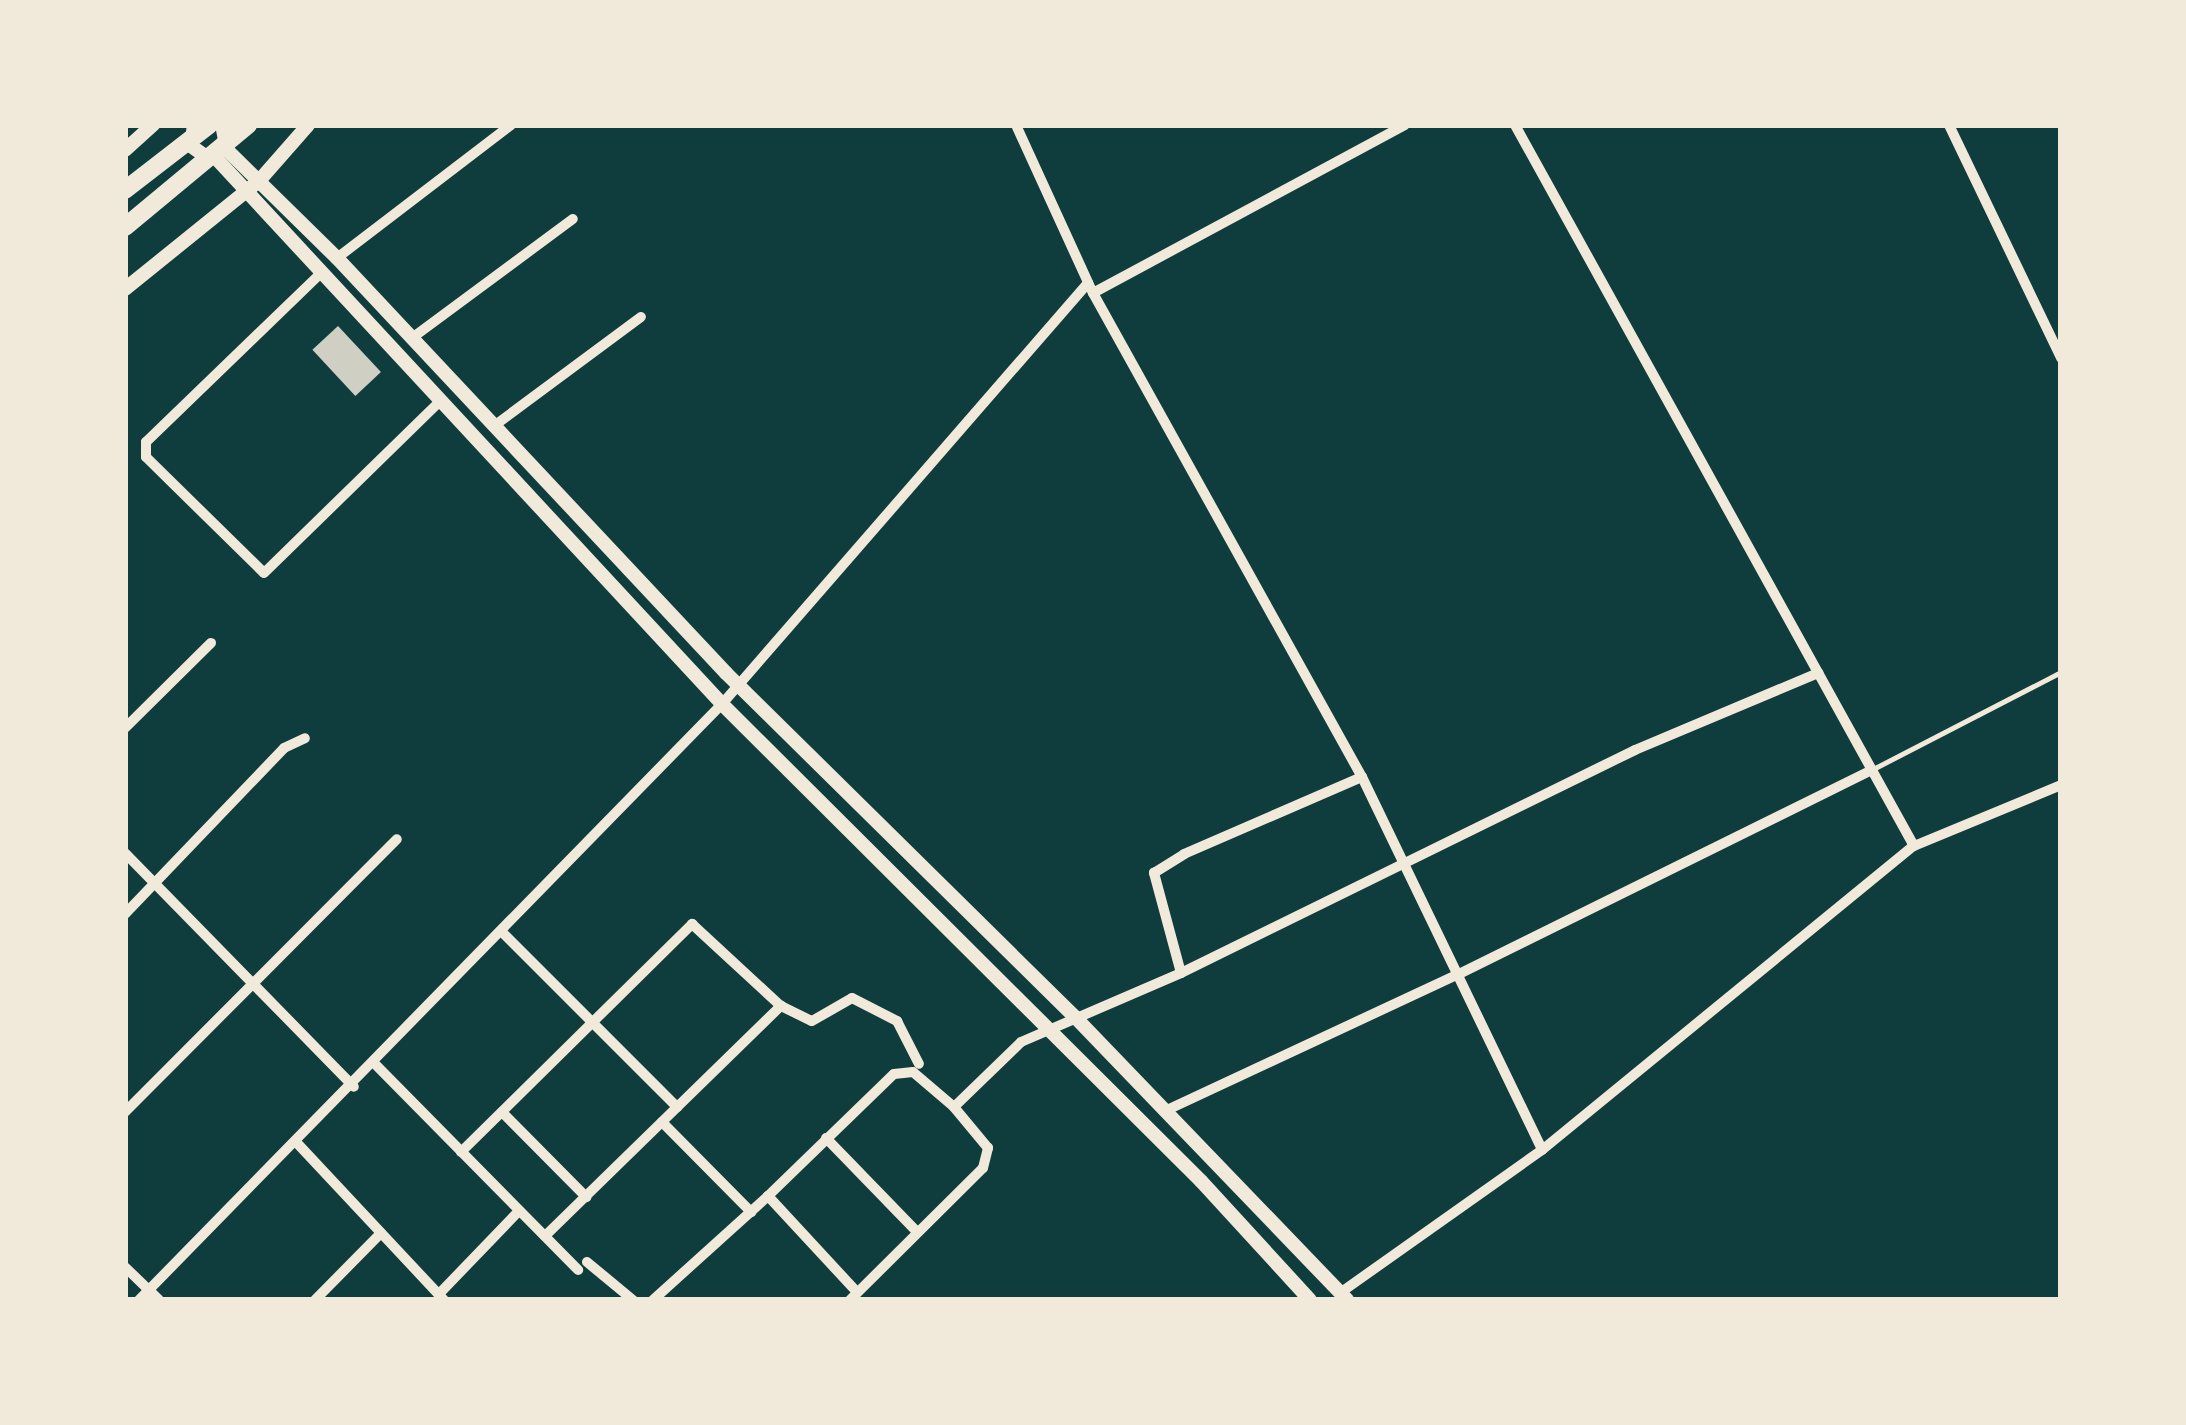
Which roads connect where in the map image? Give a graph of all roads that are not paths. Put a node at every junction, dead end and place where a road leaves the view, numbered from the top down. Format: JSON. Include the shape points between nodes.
{"nodes":[{"id":1,"x":153,"y":125,"type":"edge"},
{"id":2,"x":209,"y":125,"type":"edge"},
{"id":3,"x":222,"y":125,"type":"edge"},
{"id":4,"x":248,"y":125,"type":"edge"},
{"id":5,"x":308,"y":125,"type":"edge"},
{"id":6,"x":511,"y":125,"type":"edge"},
{"id":7,"x":1016,"y":125,"type":"edge"},
{"id":8,"x":1405,"y":125,"type":"edge"},
{"id":9,"x":1514,"y":125,"type":"edge"},
{"id":10,"x":1949,"y":125,"type":"edge"},
{"id":11,"x":188,"y":128,"type":"edge"},
{"id":12,"x":125,"y":150,"type":"edge"},
{"id":13,"x":219,"y":152,"type":"junction"},
{"id":14,"x":259,"y":181,"type":"junction"},
{"id":15,"x":125,"y":190,"type":"edge"},
{"id":16,"x":246,"y":192,"type":"junction"},
{"id":17,"x":574,"y":219,"type":"dead end"},
{"id":18,"x":125,"y":226,"type":"edge"},
{"id":19,"x":337,"y":258,"type":"junction"},
{"id":20,"x":320,"y":274,"type":"junction"},
{"id":21,"x":1090,"y":288,"type":"junction"},
{"id":22,"x":125,"y":289,"type":"edge"},
{"id":23,"x":640,"y":317,"type":"dead end"},
{"id":24,"x":412,"y":338,"type":"junction"},
{"id":25,"x":2061,"y":358,"type":"edge"},
{"id":26,"x":438,"y":402,"type":"junction"},
{"id":27,"x":494,"y":426,"type":"junction"},
{"id":28,"x":210,"y":643,"type":"dead end"},
{"id":29,"x":2061,"y":672,"type":"edge"},
{"id":30,"x":1818,"y":673,"type":"junction"},
{"id":31,"x":736,"y":683,"type":"junction"},
{"id":32,"x":722,"y":704,"type":"junction"},
{"id":33,"x":125,"y":728,"type":"edge"},
{"id":34,"x":305,"y":738,"type":"dead end"},
{"id":35,"x":1872,"y":770,"type":"junction"},
{"id":36,"x":1362,"y":776,"type":"junction"},
{"id":37,"x":2061,"y":785,"type":"edge"},
{"id":38,"x":397,"y":840,"type":"dead end"},
{"id":39,"x":1914,"y":846,"type":"junction"},
{"id":40,"x":125,"y":853,"type":"edge"},
{"id":41,"x":1404,"y":864,"type":"junction"},
{"id":42,"x":156,"y":884,"type":"junction"},
{"id":43,"x":125,"y":914,"type":"edge"},
{"id":44,"x":504,"y":934,"type":"junction"},
{"id":45,"x":1181,"y":973,"type":"junction"},
{"id":46,"x":1457,"y":976,"type":"junction"},
{"id":47,"x":251,"y":982,"type":"junction"},
{"id":48,"x":781,"y":1006,"type":"junction"},
{"id":49,"x":1074,"y":1016,"type":"junction"},
{"id":50,"x":593,"y":1023,"type":"junction"},
{"id":51,"x":1047,"y":1029,"type":"junction"},
{"id":52,"x":919,"y":1064,"type":"dead end"},
{"id":53,"x":376,"y":1065,"type":"junction"},
{"id":54,"x":354,"y":1087,"type":"junction"},
{"id":55,"x":954,"y":1107,"type":"junction"},
{"id":56,"x":677,"y":1108,"type":"junction"},
{"id":57,"x":1166,"y":1110,"type":"junction"},
{"id":58,"x":125,"y":1112,"type":"edge"},
{"id":59,"x":502,"y":1112,"type":"junction"},
{"id":60,"x":662,"y":1122,"type":"junction"},
{"id":61,"x":826,"y":1138,"type":"junction"},
{"id":62,"x":297,"y":1144,"type":"junction"},
{"id":63,"x":1542,"y":1150,"type":"junction"},
{"id":64,"x":462,"y":1152,"type":"junction"},
{"id":65,"x":768,"y":1196,"type":"junction"},
{"id":66,"x":586,"y":1197,"type":"junction"},
{"id":67,"x":519,"y":1210,"type":"junction"},
{"id":68,"x":751,"y":1212,"type":"junction"},
{"id":69,"x":917,"y":1232,"type":"junction"},
{"id":70,"x":381,"y":1233,"type":"junction"},
{"id":71,"x":545,"y":1236,"type":"junction"},
{"id":72,"x":125,"y":1266,"type":"edge"},
{"id":73,"x":149,"y":1290,"type":"junction"},
{"id":74,"x":853,"y":1296,"type":"edge"},
{"id":75,"x":441,"y":1297,"type":"edge"},
{"id":76,"x":1340,"y":1298,"type":"edge"},
{"id":77,"x":140,"y":1300,"type":"edge"},
{"id":78,"x":159,"y":1300,"type":"edge"},
{"id":79,"x":315,"y":1300,"type":"edge"},
{"id":80,"x":632,"y":1300,"type":"edge"},
{"id":81,"x":652,"y":1300,"type":"edge"},
{"id":82,"x":1310,"y":1300,"type":"edge"}],
"edges":[{"from":1,"to":12,"type":"street"},
{"from":2,"to":15,"type":"highway"},
{"from":3,"to":13,"type":"street"},
{"from":4,"to":18,"type":"highway"},
{"from":5,"to":14,"type":"street"},
{"from":6,"to":19,"type":"street"},
{"from":7,"to":21,"type":"street"},
{"from":8,"to":21,"type":"street"},
{"from":9,"to":30,"type":"street"},
{"from":10,"to":25,"type":"street"},
{"from":11,"to":13,"type":"street","via":[[198,154]]},
{"from":13,"to":14,"type":"street"},
{"from":13,"to":16,"type":"street"},
{"from":14,"to":16,"type":"street"},
{"from":14,"to":19,"type":"street"},
{"from":16,"to":20,"type":"street"},
{"from":16,"to":22,"type":"street"},
{"from":17,"to":24,"type":"street"},
{"from":19,"to":24,"type":"street"},
{"from":20,"to":26,"type":"street"},
{"from":20,"to":26,"type":"street","via":[[146,442],[146,457],[264,573]]},
{"from":21,"to":31,"type":"street"},
{"from":21,"to":36,"type":"street"},
{"from":23,"to":27,"type":"street"},
{"from":24,"to":27,"type":"street"},
{"from":26,"to":32,"type":"street"},
{"from":27,"to":31,"type":"street"},
{"from":28,"to":33,"type":"street"},
{"from":29,"to":35,"type":"lane"},
{"from":30,"to":35,"type":"street"},
{"from":30,"to":41,"type":"street","via":[[1635,750]]},
{"from":31,"to":32,"type":"street"},
{"from":31,"to":49,"type":"street"},
{"from":32,"to":44,"type":"street"},
{"from":32,"to":51,"type":"street"},
{"from":34,"to":42,"type":"street","via":[[284,748]]},
{"from":35,"to":39,"type":"street"},
{"from":35,"to":46,"type":"street"},
{"from":36,"to":41,"type":"street"},
{"from":36,"to":45,"type":"street","via":[[1184,854],[1154,874]]},
{"from":37,"to":39,"type":"street"},
{"from":38,"to":47,"type":"street"},
{"from":39,"to":63,"type":"street"},
{"from":40,"to":42,"type":"street"},
{"from":41,"to":45,"type":"street"},
{"from":41,"to":46,"type":"street"},
{"from":42,"to":43,"type":"street"},
{"from":42,"to":47,"type":"street"},
{"from":44,"to":50,"type":"street"},
{"from":44,"to":53,"type":"street"},
{"from":45,"to":49,"type":"street"},
{"from":46,"to":57,"type":"street"},
{"from":46,"to":63,"type":"street"},
{"from":47,"to":54,"type":"street"},
{"from":47,"to":58,"type":"street"},
{"from":48,"to":50,"type":"street","via":[[692,924]]},
{"from":48,"to":52,"type":"street","via":[[812,1021],[852,998],[897,1021]]},
{"from":48,"to":56,"type":"street"},
{"from":49,"to":51,"type":"street"},
{"from":49,"to":57,"type":"street"},
{"from":50,"to":56,"type":"street"},
{"from":50,"to":59,"type":"street"},
{"from":51,"to":55,"type":"street","via":[[1008,1052]]},
{"from":51,"to":82,"type":"street"},
{"from":53,"to":54,"type":"street"},
{"from":53,"to":64,"type":"street"},
{"from":54,"to":62,"type":"street"},
{"from":55,"to":61,"type":"street","via":[[904,1071]]},
{"from":55,"to":69,"type":"street","via":[[988,1148],[988,1158]]},
{"from":56,"to":60,"type":"street"},
{"from":57,"to":76,"type":"street"},
{"from":59,"to":64,"type":"street"},
{"from":59,"to":66,"type":"street"},
{"from":60,"to":66,"type":"street"},
{"from":60,"to":68,"type":"street"},
{"from":61,"to":65,"type":"street"},
{"from":61,"to":69,"type":"street"},
{"from":62,"to":70,"type":"street"},
{"from":62,"to":73,"type":"street"},
{"from":63,"to":76,"type":"street"},
{"from":64,"to":67,"type":"street"},
{"from":65,"to":68,"type":"street"},
{"from":65,"to":74,"type":"street"},
{"from":66,"to":71,"type":"street"},
{"from":67,"to":71,"type":"street"},
{"from":67,"to":75,"type":"street"},
{"from":68,"to":81,"type":"street"},
{"from":69,"to":74,"type":"street"},
{"from":70,"to":75,"type":"street"},
{"from":70,"to":79,"type":"street"},
{"from":71,"to":80,"type":"street"},
{"from":72,"to":73,"type":"street"},
{"from":73,"to":77,"type":"street"},
{"from":73,"to":78,"type":"street"}]}
